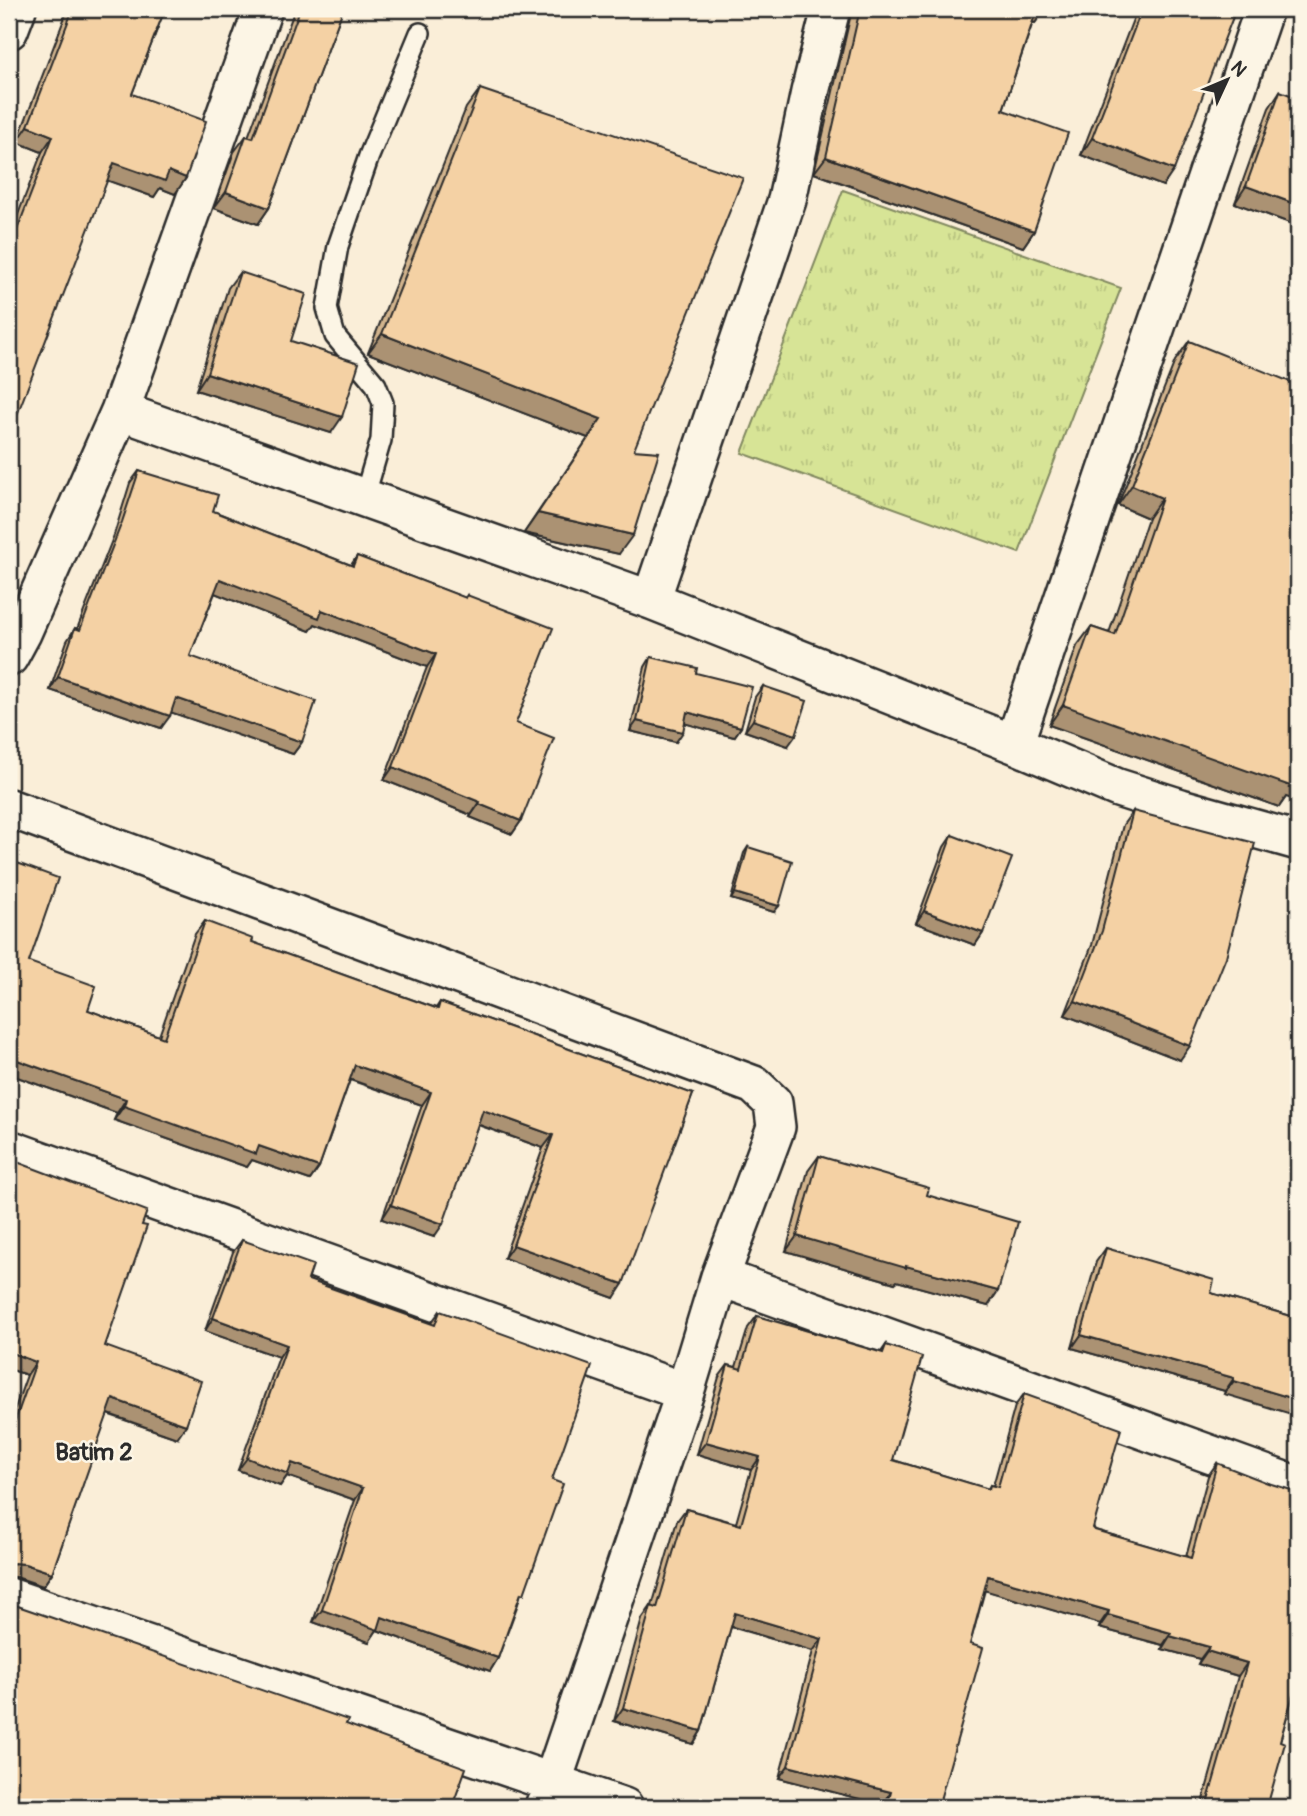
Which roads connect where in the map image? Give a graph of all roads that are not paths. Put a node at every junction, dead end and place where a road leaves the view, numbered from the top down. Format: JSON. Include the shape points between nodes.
{"nodes":[{"id":1,"x":16,"y":9,"type":"edge"},
{"id":2,"x":263,"y":9,"type":"edge"},
{"id":3,"x":831,"y":9,"type":"edge"},
{"id":4,"x":1264,"y":9,"type":"edge"},
{"id":5,"x":9,"y":30,"type":"edge"},
{"id":6,"x":420,"y":33,"type":"dead end"},
{"id":7,"x":120,"y":411,"type":"junction"},
{"id":8,"x":364,"y":498,"type":"junction"},
{"id":9,"x":651,"y":600,"type":"junction"},
{"id":10,"x":9,"y":657,"type":"edge"},
{"id":11,"x":1014,"y":744,"type":"junction"},
{"id":12,"x":9,"y":808,"type":"edge"},
{"id":13,"x":1298,"y":841,"type":"edge"},
{"id":14,"x":9,"y":1150,"type":"edge"},
{"id":15,"x":720,"y":1277,"type":"junction"},
{"id":16,"x":685,"y":1392,"type":"junction"},
{"id":17,"x":1298,"y":1486,"type":"edge"},
{"id":18,"x":9,"y":1597,"type":"edge"},
{"id":19,"x":549,"y":1795,"type":"edge"},
{"id":20,"x":624,"y":1807,"type":"edge"}],
"edges":[{"from":1,"to":5,"type":"street"},
{"from":2,"to":7,"type":"street"},
{"from":3,"to":9,"type":"street","via":[[787,200]]},
{"from":4,"to":11,"type":"street"},
{"from":6,"to":8,"type":"lane","via":[[338,246],[327,307],[335,336],[376,385],[383,403],[381,440]]},
{"from":7,"to":8,"type":"street"},
{"from":7,"to":10,"type":"street"},
{"from":8,"to":9,"type":"street"},
{"from":9,"to":11,"type":"street"},
{"from":11,"to":13,"type":"street","via":[[1118,788]]},
{"from":12,"to":15,"type":"street","via":[[754,1085],[773,1103],[776,1127]]},
{"from":14,"to":16,"type":"street"},
{"from":15,"to":16,"type":"street"},
{"from":15,"to":17,"type":"street"},
{"from":16,"to":19,"type":"street"},
{"from":18,"to":19,"type":"street"},
{"from":19,"to":20,"type":"street"}]}
